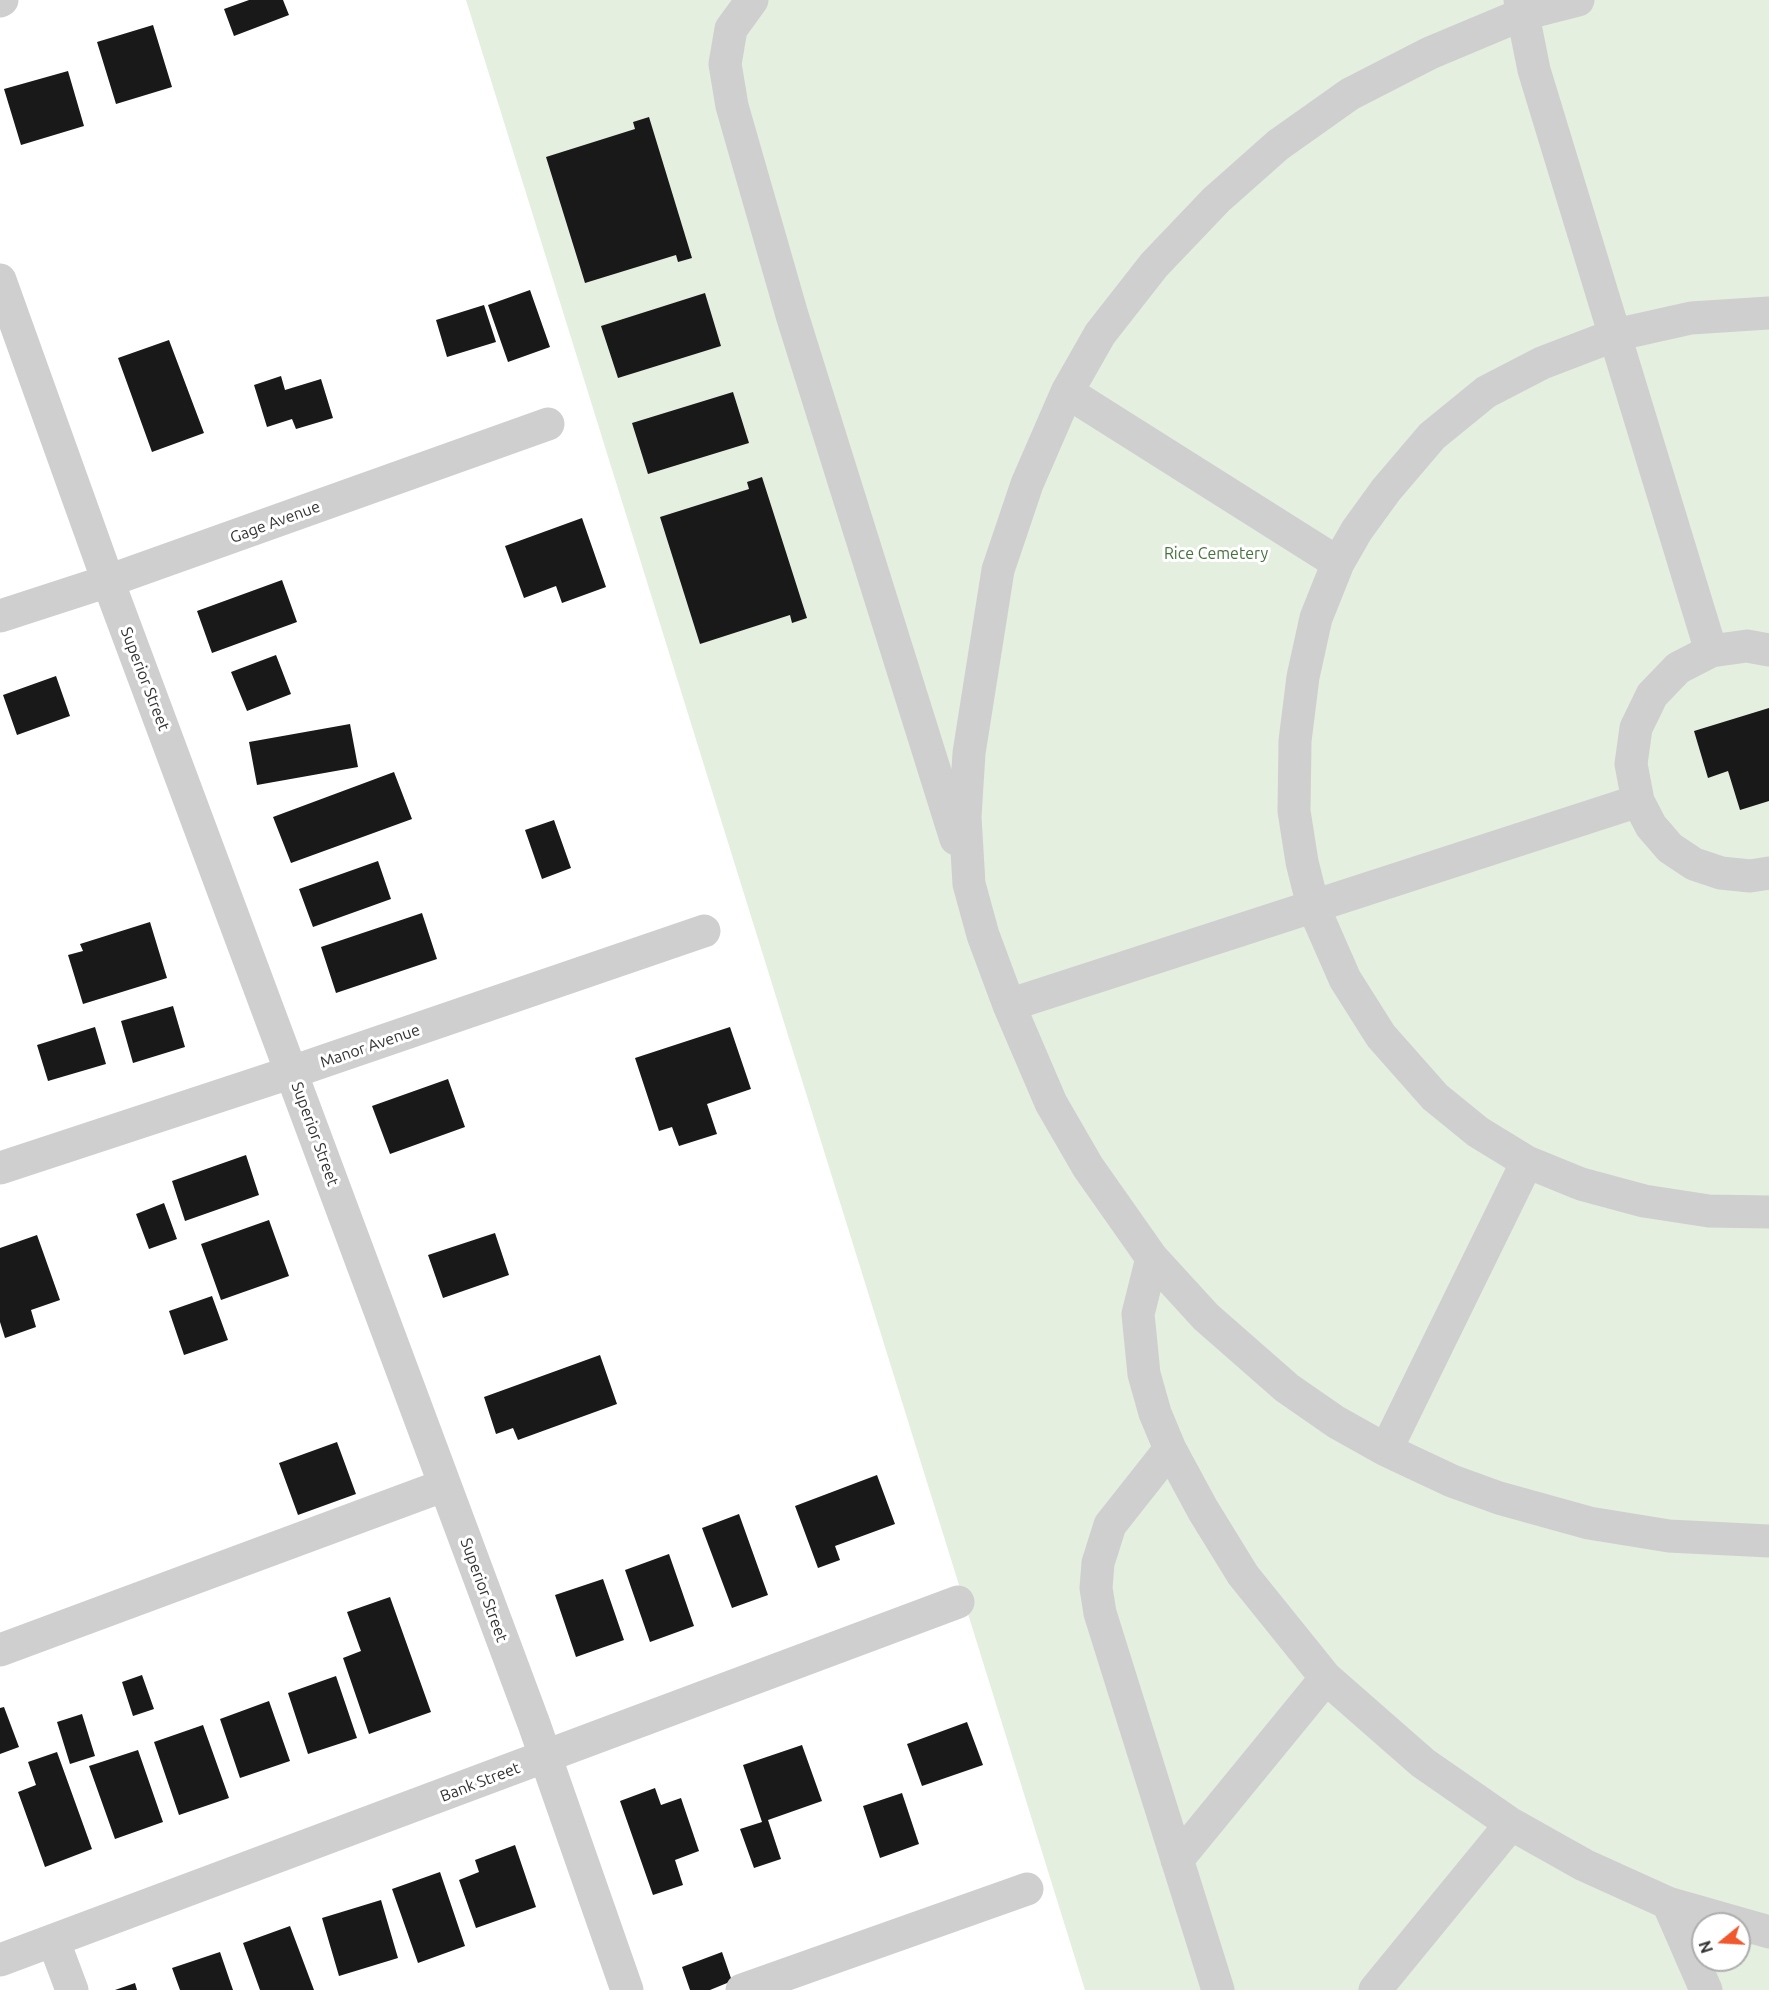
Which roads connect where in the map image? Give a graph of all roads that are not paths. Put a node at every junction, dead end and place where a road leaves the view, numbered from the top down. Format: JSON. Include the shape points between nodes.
{"nodes":[{"id":1,"x":752,"y":0,"type":"edge"},
{"id":2,"x":1578,"y":0,"type":"edge"},
{"id":3,"x":1524,"y":5,"type":"edge"},
{"id":4,"x":0,"y":280,"type":"edge"},
{"id":5,"x":1769,"y":314,"type":"edge"},
{"id":6,"x":1615,"y":335,"type":"junction"},
{"id":7,"x":1067,"y":392,"type":"junction"},
{"id":8,"x":548,"y":424,"type":"dead end"},
{"id":9,"x":1338,"y":563,"type":"junction"},
{"id":10,"x":108,"y":581,"type":"junction"},
{"id":11,"x":0,"y":616,"type":"edge"},
{"id":12,"x":1769,"y":650,"type":"edge"},
{"id":13,"x":1710,"y":651,"type":"junction"},
{"id":14,"x":1638,"y":801,"type":"junction"},
{"id":15,"x":1769,"y":873,"type":"edge"},
{"id":16,"x":969,"y":884,"type":"junction"},
{"id":17,"x":1313,"y":906,"type":"junction"},
{"id":18,"x":704,"y":931,"type":"dead end"},
{"id":19,"x":1009,"y":1005,"type":"junction"},
{"id":20,"x":292,"y":1072,"type":"junction"},
{"id":21,"x":1527,"y":1161,"type":"junction"},
{"id":22,"x":0,"y":1168,"type":"edge"},
{"id":23,"x":1769,"y":1212,"type":"edge"},
{"id":24,"x":1152,"y":1258,"type":"junction"},
{"id":25,"x":1170,"y":1449,"type":"junction"},
{"id":26,"x":1386,"y":1450,"type":"junction"},
{"id":27,"x":446,"y":1485,"type":"junction"},
{"id":28,"x":1769,"y":1541,"type":"edge"},
{"id":29,"x":958,"y":1602,"type":"dead end"},
{"id":30,"x":0,"y":1650,"type":"edge"},
{"id":31,"x":1326,"y":1678,"type":"junction"},
{"id":32,"x":546,"y":1757,"type":"junction"},
{"id":33,"x":1511,"y":1824,"type":"junction"},
{"id":34,"x":1177,"y":1860,"type":"junction"},
{"id":35,"x":1027,"y":1888,"type":"dead end"},
{"id":36,"x":1668,"y":1903,"type":"junction"},
{"id":37,"x":1769,"y":1932,"type":"edge"},
{"id":38,"x":54,"y":1942,"type":"junction"},
{"id":39,"x":0,"y":1960,"type":"edge"},
{"id":40,"x":1695,"y":1983,"type":"edge"},
{"id":41,"x":72,"y":1990,"type":"edge"},
{"id":42,"x":627,"y":1990,"type":"edge"},
{"id":43,"x":742,"y":1990,"type":"edge"},
{"id":44,"x":1218,"y":1990,"type":"edge"},
{"id":45,"x":1375,"y":1990,"type":"edge"}],
"edges":[{"from":1,"to":16,"type":"street","via":[[731,29],[725,64],[732,106],[792,315]]},
{"from":2,"to":3,"type":"street"},
{"from":3,"to":6,"type":"street","via":[[1534,70]]},
{"from":3,"to":7,"type":"street","via":[[1350,94],[1278,145],[1216,200],[1154,265],[1100,334]]},
{"from":4,"to":10,"type":"street","name":"Superior Street"},
{"from":5,"to":6,"type":"street","via":[[1691,318]]},
{"from":6,"to":9,"type":"street","via":[[1542,363],[1486,392],[1432,436],[1386,490]]},
{"from":6,"to":13,"type":"street"},
{"from":7,"to":9,"type":"street"},
{"from":7,"to":16,"type":"street","via":[[1027,484],[998,570],[969,753],[964,817]]},
{"from":8,"to":10,"type":"street","name":"Gage Avenue"},
{"from":9,"to":17,"type":"street","via":[[1316,618],[1302,677],[1295,741],[1294,812]]},
{"from":10,"to":11,"type":"street","name":"Gage Avenue"},
{"from":10,"to":20,"type":"street","name":"Superior Street"},
{"from":12,"to":13,"type":"street","via":[[1747,646]]},
{"from":13,"to":14,"type":"street","via":[[1678,668],[1652,694],[1636,728],[1631,764]]},
{"from":14,"to":15,"type":"street","via":[[1651,826],[1670,848],[1694,864],[1721,873]]},
{"from":14,"to":17,"type":"street"},
{"from":16,"to":19,"type":"street","via":[[982,935]]},
{"from":17,"to":19,"type":"street"},
{"from":17,"to":21,"type":"street","via":[[1345,980],[1381,1036],[1436,1097],[1479,1132]]},
{"from":18,"to":20,"type":"street","name":"Manor Avenue"},
{"from":19,"to":24,"type":"street","via":[[1051,1103],[1088,1167]]},
{"from":20,"to":22,"type":"street","name":"Manor Avenue"},
{"from":20,"to":27,"type":"street","name":"Superior Street"},
{"from":21,"to":23,"type":"street","via":[[1581,1184],[1644,1201],[1709,1211]]},
{"from":21,"to":26,"type":"street"},
{"from":24,"to":25,"type":"street","via":[[1138,1314],[1144,1374]]},
{"from":24,"to":26,"type":"street","via":[[1206,1317],[1287,1389]]},
{"from":25,"to":31,"type":"street","via":[[1243,1575]]},
{"from":25,"to":34,"type":"street","via":[[1110,1526],[1098,1563],[1096,1588],[1100,1613]]},
{"from":26,"to":28,"type":"street","via":[[1452,1481],[1589,1523],[1669,1536]]},
{"from":27,"to":30,"type":"street"},
{"from":27,"to":32,"type":"street","name":"Superior Street"},
{"from":29,"to":32,"type":"street","name":"Bank Street"},
{"from":31,"to":33,"type":"street","via":[[1423,1763]]},
{"from":31,"to":34,"type":"street"},
{"from":32,"to":38,"type":"street","name":"Bank Street"},
{"from":32,"to":42,"type":"street","name":"Superior Street"},
{"from":33,"to":36,"type":"street","via":[[1584,1865]]},
{"from":33,"to":45,"type":"street"},
{"from":34,"to":44,"type":"street"},
{"from":35,"to":43,"type":"street"},
{"from":36,"to":37,"type":"street"},
{"from":36,"to":40,"type":"street"},
{"from":38,"to":39,"type":"street","name":"Bank Street"},
{"from":38,"to":41,"type":"street"}]}
